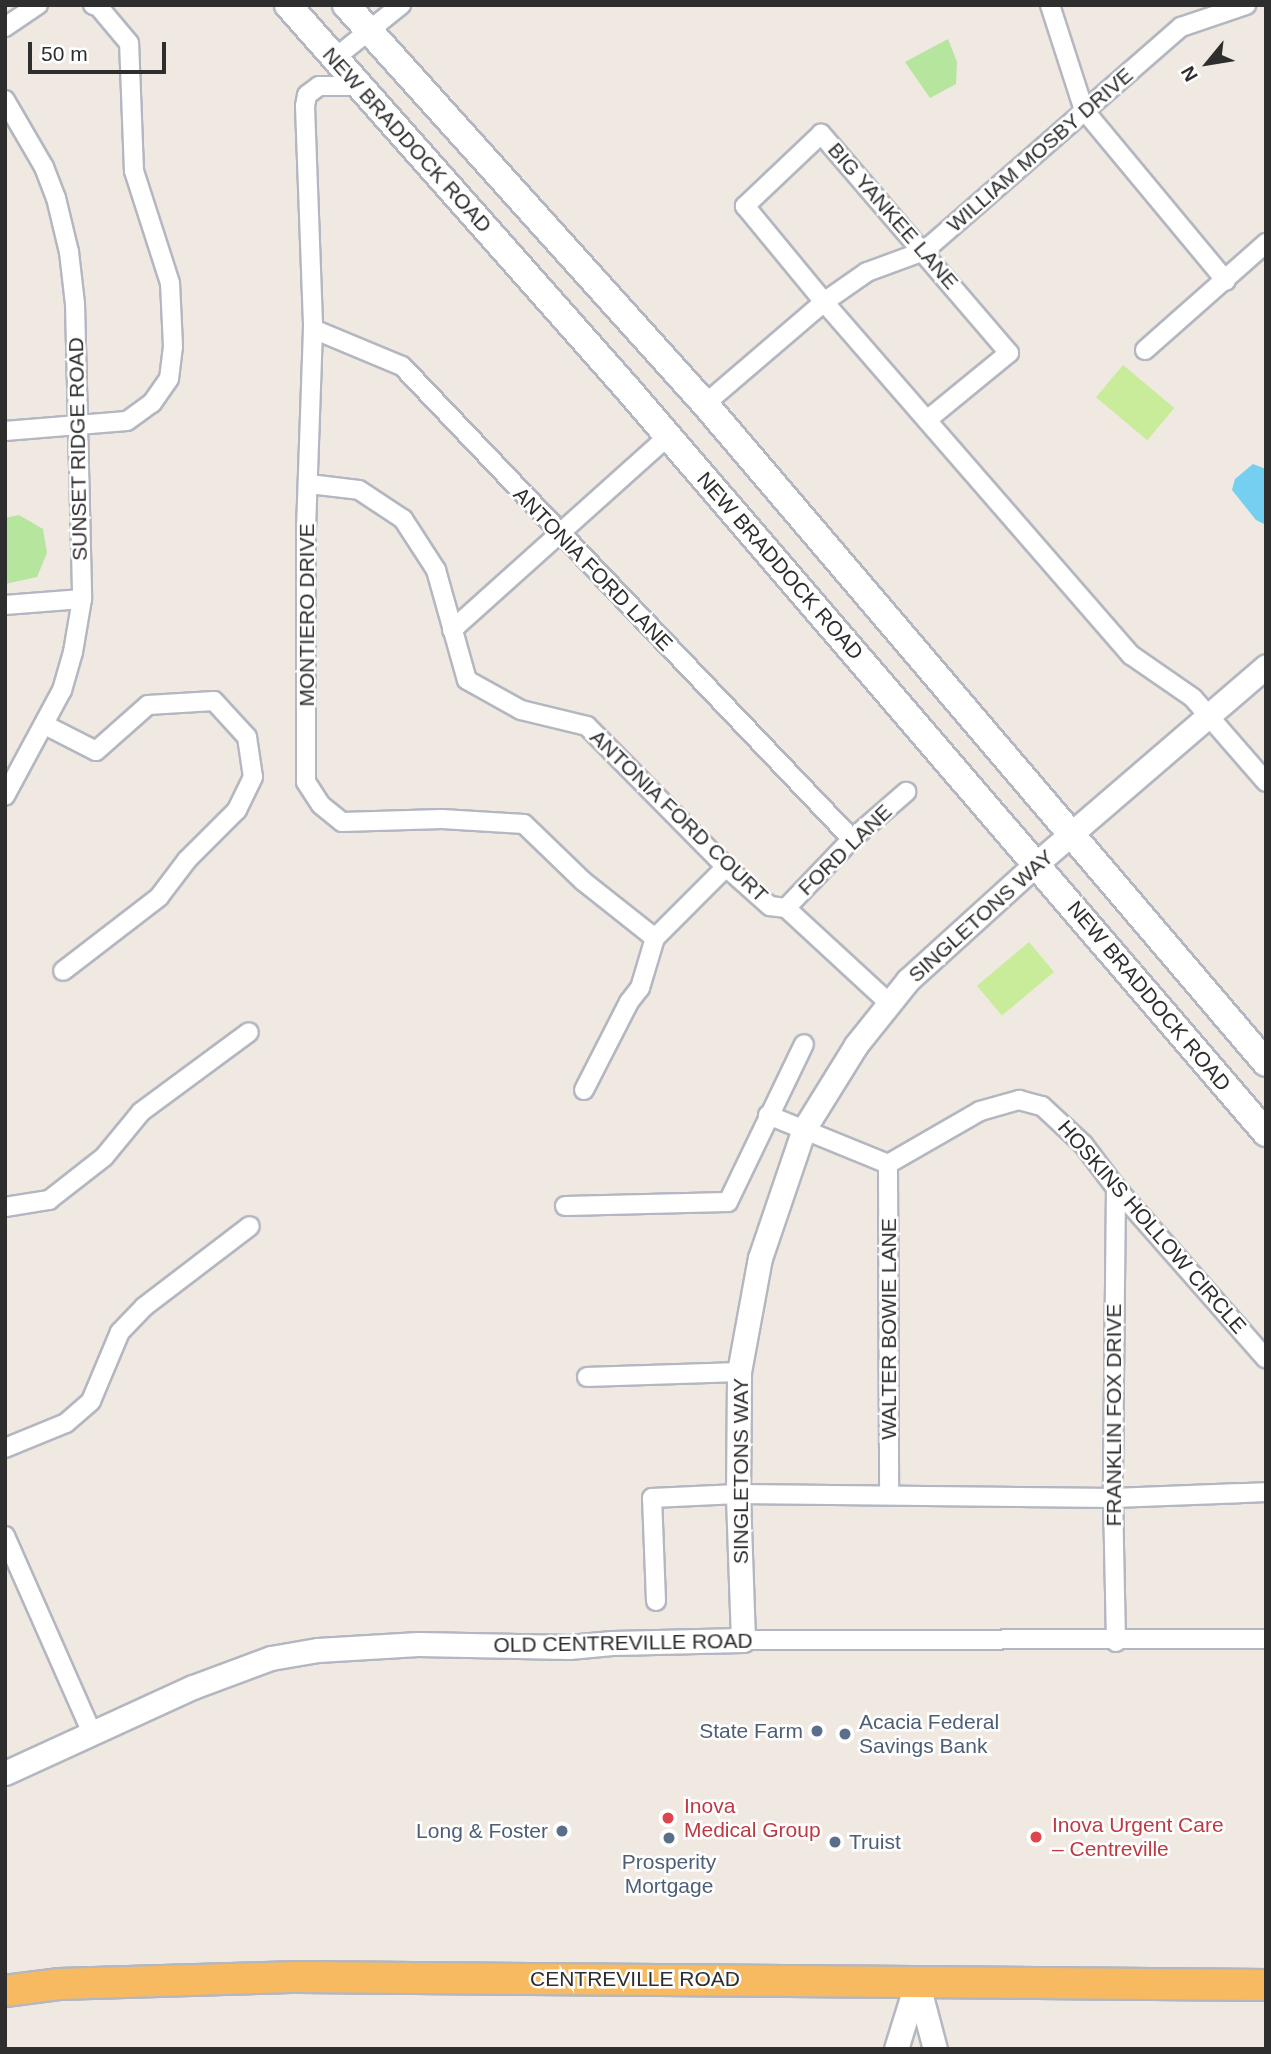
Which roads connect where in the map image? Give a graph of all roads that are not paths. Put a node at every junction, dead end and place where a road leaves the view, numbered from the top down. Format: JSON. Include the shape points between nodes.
{"nodes":[{"id":1,"x":38,"y":5,"type":"edge"},
{"id":2,"x":93,"y":5,"type":"edge"},
{"id":3,"x":288,"y":5,"type":"edge"},
{"id":4,"x":346,"y":5,"type":"edge"},
{"id":5,"x":401,"y":5,"type":"edge"},
{"id":6,"x":1050,"y":5,"type":"edge"},
{"id":7,"x":1246,"y":5,"type":"edge"},
{"id":8,"x":5,"y":27,"type":"edge"},
{"id":9,"x":370,"y":31,"type":"junction"},
{"id":10,"x":335,"y":58,"type":"junction"},
{"id":11,"x":359,"y":86,"type":"junction"},
{"id":12,"x":5,"y":100,"type":"edge"},
{"id":13,"x":1084,"y":110,"type":"junction"},
{"id":14,"x":1266,"y":243,"type":"edge"},
{"id":15,"x":924,"y":251,"type":"junction"},
{"id":16,"x":1226,"y":281,"type":"junction"},
{"id":17,"x":824,"y":302,"type":"junction"},
{"id":18,"x":313,"y":329,"type":"junction"},
{"id":19,"x":1144,"y":350,"type":"dead end"},
{"id":20,"x":705,"y":404,"type":"junction"},
{"id":21,"x":927,"y":420,"type":"junction"},
{"id":22,"x":78,"y":427,"type":"junction"},
{"id":23,"x":5,"y":431,"type":"edge"},
{"id":24,"x":668,"y":436,"type":"junction"},
{"id":25,"x":309,"y":484,"type":"junction"},
{"id":26,"x":558,"y":533,"type":"junction"},
{"id":27,"x":82,"y":598,"type":"junction"},
{"id":28,"x":5,"y":606,"type":"edge"},
{"id":29,"x":452,"y":630,"type":"junction"},
{"id":30,"x":1266,"y":666,"type":"edge"},
{"id":31,"x":1210,"y":715,"type":"junction"},
{"id":32,"x":45,"y":725,"type":"junction"},
{"id":33,"x":1266,"y":782,"type":"edge"},
{"id":34,"x":906,"y":792,"type":"dead end"},
{"id":35,"x":5,"y":796,"type":"edge"},
{"id":36,"x":1071,"y":836,"type":"junction"},
{"id":37,"x":852,"y":839,"type":"junction"},
{"id":38,"x":1036,"y":864,"type":"junction"},
{"id":39,"x":726,"y":867,"type":"junction"},
{"id":40,"x":786,"y":908,"type":"junction"},
{"id":41,"x":655,"y":938,"type":"junction"},
{"id":42,"x":63,"y":971,"type":"dead end"},
{"id":43,"x":889,"y":1003,"type":"junction"},
{"id":44,"x":248,"y":1032,"type":"dead end"},
{"id":45,"x":804,"y":1044,"type":"dead end"},
{"id":46,"x":1266,"y":1063,"type":"edge"},
{"id":47,"x":584,"y":1090,"type":"dead end"},
{"id":48,"x":768,"y":1115,"type":"junction"},
{"id":49,"x":804,"y":1129,"type":"junction"},
{"id":50,"x":1266,"y":1133,"type":"edge"},
{"id":51,"x":888,"y":1164,"type":"junction"},
{"id":52,"x":1116,"y":1188,"type":"junction"},
{"id":53,"x":565,"y":1206,"type":"dead end"},
{"id":54,"x":5,"y":1207,"type":"edge"},
{"id":55,"x":250,"y":1226,"type":"dead end"},
{"id":56,"x":1266,"y":1359,"type":"edge"},
{"id":57,"x":739,"y":1372,"type":"junction"},
{"id":58,"x":587,"y":1377,"type":"dead end"},
{"id":59,"x":5,"y":1448,"type":"edge"},
{"id":60,"x":1266,"y":1492,"type":"edge"},
{"id":61,"x":738,"y":1494,"type":"junction"},
{"id":62,"x":889,"y":1494,"type":"junction"},
{"id":63,"x":1113,"y":1497,"type":"junction"},
{"id":64,"x":5,"y":1536,"type":"edge"},
{"id":65,"x":656,"y":1601,"type":"dead end"},
{"id":66,"x":1266,"y":1639,"type":"edge"},
{"id":67,"x":743,"y":1640,"type":"junction"},
{"id":68,"x":1116,"y":1642,"type":"junction"},
{"id":69,"x":92,"y":1733,"type":"junction"},
{"id":70,"x":5,"y":1773,"type":"edge"},
{"id":71,"x":917,"y":1980,"type":"junction"},
{"id":72,"x":1266,"y":1985,"type":"edge"},
{"id":73,"x":5,"y":1991,"type":"edge"},
{"id":74,"x":896,"y":2049,"type":"edge"},
{"id":75,"x":935,"y":2049,"type":"edge"}],
"edges":[{"from":1,"to":8,"type":"street"},
{"from":2,"to":22,"type":"street","via":[[129,43],[134,171],[170,284],[173,346],[169,379],[152,403],[127,421]]},
{"from":3,"to":10,"type":"main road","name":"NEW BRADDOCK ROAD"},
{"from":4,"to":9,"type":"main road","name":"NEW BRADDOCK ROAD"},
{"from":5,"to":9,"type":"street"},
{"from":6,"to":13,"type":"street"},
{"from":7,"to":13,"type":"street","name":"WILLIAM MOSBY DRIVE","via":[[1181,27]]},
{"from":9,"to":10,"type":"street"},
{"from":9,"to":20,"type":"main road","name":"NEW BRADDOCK ROAD"},
{"from":10,"to":11,"type":"main road","name":"NEW BRADDOCK ROAD"},
{"from":11,"to":18,"type":"street","name":"MONTIERO DRIVE","via":[[319,86],[307,94],[304,106]]},
{"from":11,"to":24,"type":"main road","name":"NEW BRADDOCK ROAD"},
{"from":12,"to":22,"type":"street","name":"SUNSET RIDGE ROAD","via":[[44,167],[64,226],[75,304]]},
{"from":13,"to":15,"type":"street","name":"WILLIAM MOSBY DRIVE"},
{"from":13,"to":16,"type":"street"},
{"from":14,"to":16,"type":"street"},
{"from":15,"to":17,"type":"street","name":"WILLIAM MOSBY DRIVE","via":[[867,272]]},
{"from":15,"to":17,"type":"street","name":"BIG YANKEE LANE","via":[[821,134],[745,206]]},
{"from":15,"to":21,"type":"street","name":"BIG YANKEE LANE","via":[[1009,353]]},
{"from":16,"to":19,"type":"street"},
{"from":17,"to":20,"type":"street","name":"WILLIAM MOSBY DRIVE"},
{"from":17,"to":21,"type":"street","name":"BIG YANKEE LANE"},
{"from":18,"to":25,"type":"street","name":"MONTIERO DRIVE"},
{"from":18,"to":26,"type":"street","name":"ANTONIA FORD LANE","via":[[402,366]]},
{"from":20,"to":36,"type":"main road","name":"NEW BRADDOCK ROAD"},
{"from":21,"to":31,"type":"street","name":"BIG YANKEE LANE","via":[[1130,655]]},
{"from":22,"to":23,"type":"street"},
{"from":22,"to":27,"type":"street","name":"SUNSET RIDGE ROAD"},
{"from":24,"to":26,"type":"street"},
{"from":24,"to":38,"type":"main road","name":"NEW BRADDOCK ROAD"},
{"from":25,"to":29,"type":"street","name":"ANTONIA FORD COURT","via":[[359,490],[403,519],[436,570]]},
{"from":25,"to":41,"type":"street","name":"MONTIERO DRIVE","via":[[306,782],[321,805],[342,822],[442,818],[524,824],[583,881]]},
{"from":26,"to":29,"type":"street"},
{"from":26,"to":37,"type":"street","name":"ANTONIA FORD LANE"},
{"from":27,"to":28,"type":"street"},
{"from":27,"to":32,"type":"street","name":"SUNSET RIDGE ROAD","via":[[69,664]]},
{"from":29,"to":39,"type":"street","name":"ANTONIA FORD COURT","via":[[467,680],[521,709],[587,726]]},
{"from":30,"to":31,"type":"street","name":"SINGLETONS WAY"},
{"from":31,"to":33,"type":"street","name":"BIG YANKEE LANE"},
{"from":31,"to":36,"type":"street","name":"SINGLETONS WAY"},
{"from":32,"to":35,"type":"street","name":"SUNSET RIDGE ROAD"},
{"from":32,"to":42,"type":"street","via":[[96,751],[148,705],[214,701],[247,737],[253,777],[237,810],[187,860],[159,897]]},
{"from":34,"to":37,"type":"street","name":"FORD LANE"},
{"from":36,"to":38,"type":"street","name":"SINGLETONS WAY"},
{"from":36,"to":46,"type":"main road","name":"NEW BRADDOCK ROAD"},
{"from":37,"to":40,"type":"street","name":"FORD LANE"},
{"from":38,"to":43,"type":"street","name":"SINGLETONS WAY","via":[[942,947]]},
{"from":38,"to":50,"type":"main road","name":"NEW BRADDOCK ROAD"},
{"from":39,"to":40,"type":"street","name":"ANTONIA FORD COURT","via":[[770,906]]},
{"from":39,"to":41,"type":"street"},
{"from":40,"to":43,"type":"street","name":"ANTONIA FORD COURT"},
{"from":41,"to":47,"type":"street","via":[[640,988],[628,1002]]},
{"from":43,"to":49,"type":"street","name":"SINGLETONS WAY","via":[[856,1045]]},
{"from":44,"to":54,"type":"street","via":[[141,1112],[104,1157],[49,1200]]},
{"from":45,"to":48,"type":"street"},
{"from":48,"to":49,"type":"street"},
{"from":48,"to":53,"type":"street","via":[[728,1202]]},
{"from":49,"to":51,"type":"street"},
{"from":49,"to":57,"type":"street","name":"SINGLETONS WAY","via":[[760,1258]]},
{"from":51,"to":52,"type":"street","name":"HOSKINS HOLLOW CIRCLE","via":[[980,1111],[1019,1100],[1042,1105],[1062,1121]]},
{"from":51,"to":62,"type":"street","name":"WALTER BOWIE LANE"},
{"from":52,"to":56,"type":"street","name":"HOSKINS HOLLOW CIRCLE"},
{"from":52,"to":63,"type":"street","name":"FRANKLIN FOX DRIVE"},
{"from":55,"to":59,"type":"street","via":[[144,1307],[120,1332],[91,1401],[65,1423]]},
{"from":57,"to":58,"type":"street"},
{"from":57,"to":61,"type":"street","name":"SINGLETONS WAY"},
{"from":60,"to":63,"type":"street"},
{"from":61,"to":62,"type":"street"},
{"from":61,"to":65,"type":"street","via":[[652,1498]]},
{"from":61,"to":67,"type":"street","name":"SINGLETONS WAY"},
{"from":62,"to":63,"type":"street"},
{"from":63,"to":68,"type":"street","name":"FRANKLIN FOX DRIVE"},
{"from":64,"to":69,"type":"street"},
{"from":66,"to":68,"type":"street","name":"OLD CENTREVILLE ROAD"},
{"from":67,"to":68,"type":"street","name":"OLD CENTREVILLE ROAD"},
{"from":67,"to":69,"type":"street","name":"OLD CENTREVILLE ROAD","via":[[569,1647],[418,1644],[318,1650],[254,1663]]},
{"from":69,"to":70,"type":"street","name":"OLD CENTREVILLE ROAD"},
{"from":71,"to":72,"type":"highway","name":"CENTREVILLE ROAD"},
{"from":71,"to":73,"type":"highway","name":"CENTREVILLE ROAD","via":[[299,1977],[59,1984]]},
{"from":71,"to":74,"type":"street"},
{"from":71,"to":75,"type":"street"}]}
